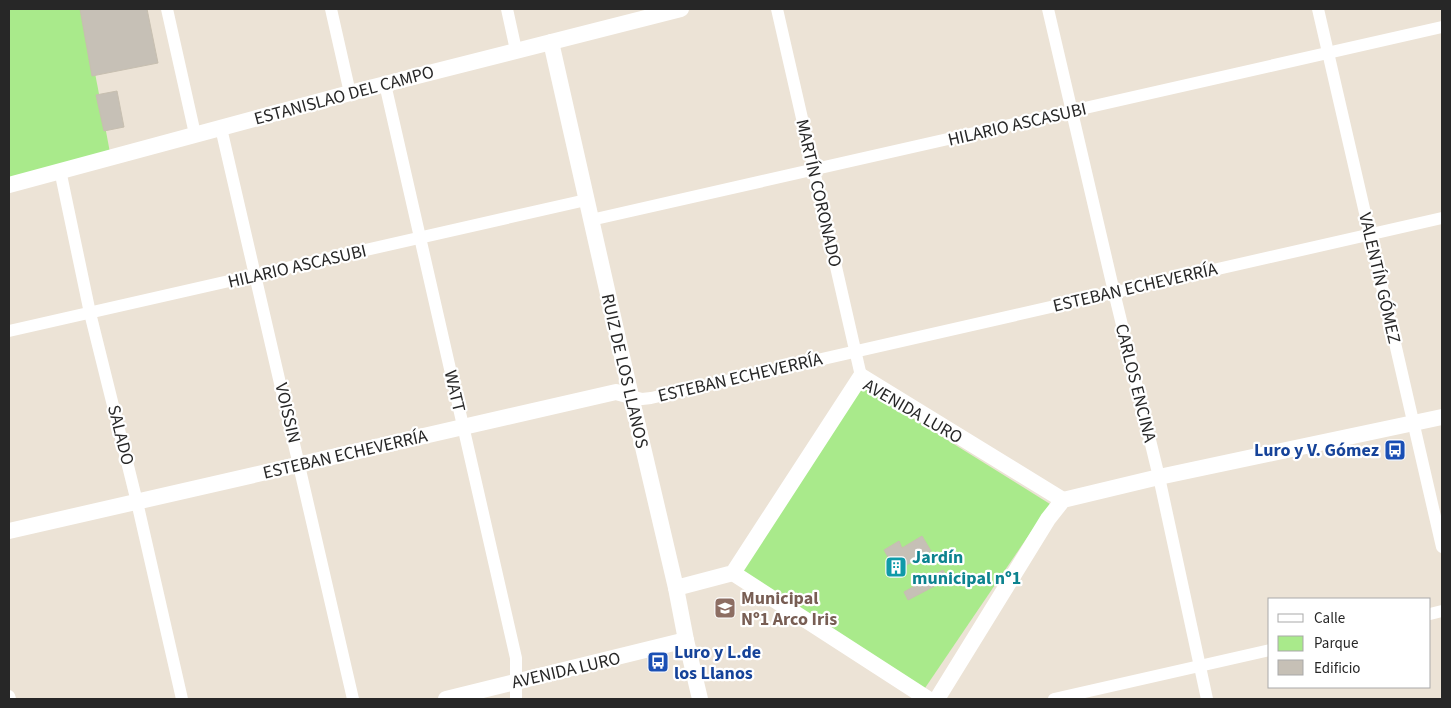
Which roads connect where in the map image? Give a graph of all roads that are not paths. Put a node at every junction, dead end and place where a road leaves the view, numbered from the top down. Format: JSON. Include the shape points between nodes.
{"nodes":[{"id":1,"x":167,"y":9,"type":"edge"},
{"id":2,"x":331,"y":9,"type":"edge"},
{"id":3,"x":508,"y":9,"type":"edge"},
{"id":4,"x":681,"y":9,"type":"edge"},
{"id":5,"x":777,"y":9,"type":"edge"},
{"id":6,"x":1048,"y":9,"type":"edge"},
{"id":7,"x":1318,"y":9,"type":"edge"},
{"id":8,"x":1442,"y":27,"type":"edge"},
{"id":9,"x":551,"y":42,"type":"junction"},
{"id":10,"x":516,"y":50,"type":"junction"},
{"id":11,"x":1328,"y":53,"type":"junction"},
{"id":12,"x":385,"y":84,"type":"junction"},
{"id":13,"x":350,"y":93,"type":"junction"},
{"id":14,"x":1072,"y":111,"type":"junction"},
{"id":15,"x":221,"y":128,"type":"junction"},
{"id":16,"x":195,"y":134,"type":"junction"},
{"id":17,"x":60,"y":170,"type":"junction"},
{"id":18,"x":814,"y":171,"type":"junction"},
{"id":19,"x":9,"y":185,"type":"edge"},
{"id":20,"x":586,"y":200,"type":"junction"},
{"id":21,"x":1442,"y":218,"type":"edge"},
{"id":22,"x":591,"y":220,"type":"junction"},
{"id":23,"x":1370,"y":234,"type":"junction"},
{"id":24,"x":420,"y":238,"type":"junction"},
{"id":25,"x":256,"y":276,"type":"junction"},
{"id":26,"x":1114,"y":292,"type":"junction"},
{"id":27,"x":90,"y":313,"type":"junction"},
{"id":28,"x":9,"y":331,"type":"edge"},
{"id":29,"x":855,"y":351,"type":"junction"},
{"id":30,"x":861,"y":376,"type":"junction"},
{"id":31,"x":631,"y":396,"type":"junction"},
{"id":32,"x":1442,"y":417,"type":"edge"},
{"id":33,"x":1414,"y":424,"type":"junction"},
{"id":34,"x":462,"y":426,"type":"junction"},
{"id":35,"x":300,"y":465,"type":"junction"},
{"id":36,"x":1159,"y":478,"type":"junction"},
{"id":37,"x":1063,"y":500,"type":"junction"},
{"id":38,"x":137,"y":502,"type":"junction"},
{"id":39,"x":9,"y":531,"type":"edge"},
{"id":40,"x":1442,"y":547,"type":"edge"},
{"id":41,"x":733,"y":573,"type":"junction"},
{"id":42,"x":676,"y":588,"type":"junction"},
{"id":43,"x":686,"y":640,"type":"junction"},
{"id":44,"x":1268,"y":650,"type":"edge"},
{"id":45,"x":1199,"y":666,"type":"junction"},
{"id":46,"x":516,"y":681,"type":"junction"},
{"id":47,"x":182,"y":699,"type":"edge"},
{"id":48,"x":353,"y":699,"type":"edge"},
{"id":49,"x":446,"y":699,"type":"edge"},
{"id":50,"x":516,"y":699,"type":"edge"},
{"id":51,"x":700,"y":699,"type":"edge"},
{"id":52,"x":928,"y":699,"type":"edge"},
{"id":53,"x":937,"y":699,"type":"edge"},
{"id":54,"x":1054,"y":699,"type":"edge"},
{"id":55,"x":1207,"y":699,"type":"edge"}],
"edges":[{"from":1,"to":16,"type":"street"},
{"from":2,"to":13,"type":"street"},
{"from":3,"to":10,"type":"street"},
{"from":4,"to":9,"type":"street","name":"ESTANISLAO DEL CAMPO"},
{"from":5,"to":18,"type":"street","name":"MARTÍN CORONADO"},
{"from":6,"to":14,"type":"street","name":"CARLOS ENCINA"},
{"from":7,"to":11,"type":"street","name":"VALENTÍN GÓMEZ"},
{"from":8,"to":11,"type":"street","name":"HILARIO ASCASUBI"},
{"from":9,"to":10,"type":"street","name":"ESTANISLAO DEL CAMPO"},
{"from":9,"to":20,"type":"street","name":"RUIZ DE LOS LLANOS"},
{"from":10,"to":12,"type":"street","name":"ESTANISLAO DEL CAMPO"},
{"from":11,"to":14,"type":"street","name":"HILARIO ASCASUBI"},
{"from":11,"to":23,"type":"street","name":"VALENTÍN GÓMEZ"},
{"from":12,"to":13,"type":"street","name":"ESTANISLAO DEL CAMPO"},
{"from":12,"to":24,"type":"street","name":"WATT"},
{"from":13,"to":15,"type":"street","name":"ESTANISLAO DEL CAMPO"},
{"from":14,"to":18,"type":"street","name":"HILARIO ASCASUBI"},
{"from":14,"to":26,"type":"street","name":"CARLOS ENCINA"},
{"from":15,"to":16,"type":"street","name":"ESTANISLAO DEL CAMPO"},
{"from":15,"to":25,"type":"street","name":"VOISSIN"},
{"from":16,"to":17,"type":"street","name":"ESTANISLAO DEL CAMPO"},
{"from":17,"to":19,"type":"street","name":"ESTANISLAO DEL CAMPO"},
{"from":17,"to":27,"type":"street","name":"SALADO"},
{"from":18,"to":22,"type":"street","name":"HILARIO ASCASUBI"},
{"from":18,"to":29,"type":"street","name":"MARTÍN CORONADO"},
{"from":20,"to":22,"type":"street","name":"RUIZ DE LOS LLANOS"},
{"from":20,"to":24,"type":"street","name":"HILARIO ASCASUBI"},
{"from":21,"to":23,"type":"street","name":"ESTEBAN ECHEVERRÍA"},
{"from":22,"to":31,"type":"street","name":"RUIZ DE LOS LLANOS"},
{"from":23,"to":26,"type":"street","name":"ESTEBAN ECHEVERRÍA"},
{"from":23,"to":33,"type":"street","name":"VALENTÍN GÓMEZ"},
{"from":24,"to":25,"type":"street","name":"HILARIO ASCASUBI"},
{"from":24,"to":34,"type":"street","name":"WATT"},
{"from":25,"to":27,"type":"street","name":"HILARIO ASCASUBI"},
{"from":25,"to":35,"type":"street","name":"VOISSIN"},
{"from":26,"to":29,"type":"street","name":"ESTEBAN ECHEVERRÍA"},
{"from":26,"to":36,"type":"street","name":"CARLOS ENCINA"},
{"from":27,"to":28,"type":"street","name":"HILARIO ASCASUBI"},
{"from":27,"to":38,"type":"street","name":"SALADO"},
{"from":29,"to":30,"type":"street","name":"MARTÍN CORONADO"},
{"from":29,"to":31,"type":"street","name":"ESTEBAN ECHEVERRÍA","via":[[651,398]]},
{"from":30,"to":37,"type":"street","name":"AVENIDA LURO"},
{"from":30,"to":41,"type":"street","name":"AVENIDA LURO"},
{"from":31,"to":34,"type":"street","name":"ESTEBAN ECHEVERRÍA","via":[[616,392]]},
{"from":31,"to":42,"type":"street","name":"RUIZ DE LOS LLANOS"},
{"from":32,"to":33,"type":"street"},
{"from":33,"to":36,"type":"street"},
{"from":33,"to":40,"type":"street","name":"VALENTÍN GÓMEZ"},
{"from":34,"to":35,"type":"street","name":"ESTEBAN ECHEVERRÍA"},
{"from":34,"to":46,"type":"street","name":"WATT","via":[[516,658]]},
{"from":35,"to":38,"type":"street","name":"ESTEBAN ECHEVERRÍA"},
{"from":35,"to":48,"type":"street","name":"VOISSIN"},
{"from":36,"to":37,"type":"street"},
{"from":36,"to":45,"type":"street","name":"CARLOS ENCINA"},
{"from":37,"to":53,"type":"street","via":[[1048,519]]},
{"from":38,"to":39,"type":"street","name":"ESTEBAN ECHEVERRÍA"},
{"from":38,"to":47,"type":"street","name":"SALADO"},
{"from":41,"to":42,"type":"street"},
{"from":41,"to":52,"type":"street"},
{"from":42,"to":43,"type":"street","name":"RUIZ DE LOS LLANOS"},
{"from":43,"to":46,"type":"street","name":"AVENIDA LURO"},
{"from":43,"to":51,"type":"street","name":"RUIZ DE LOS LLANOS"},
{"from":44,"to":45,"type":"street"},
{"from":45,"to":54,"type":"street"},
{"from":45,"to":55,"type":"street","name":"CARLOS ENCINA"},
{"from":46,"to":49,"type":"street","name":"AVENIDA LURO"},
{"from":46,"to":50,"type":"street","name":"WATT"}]}
